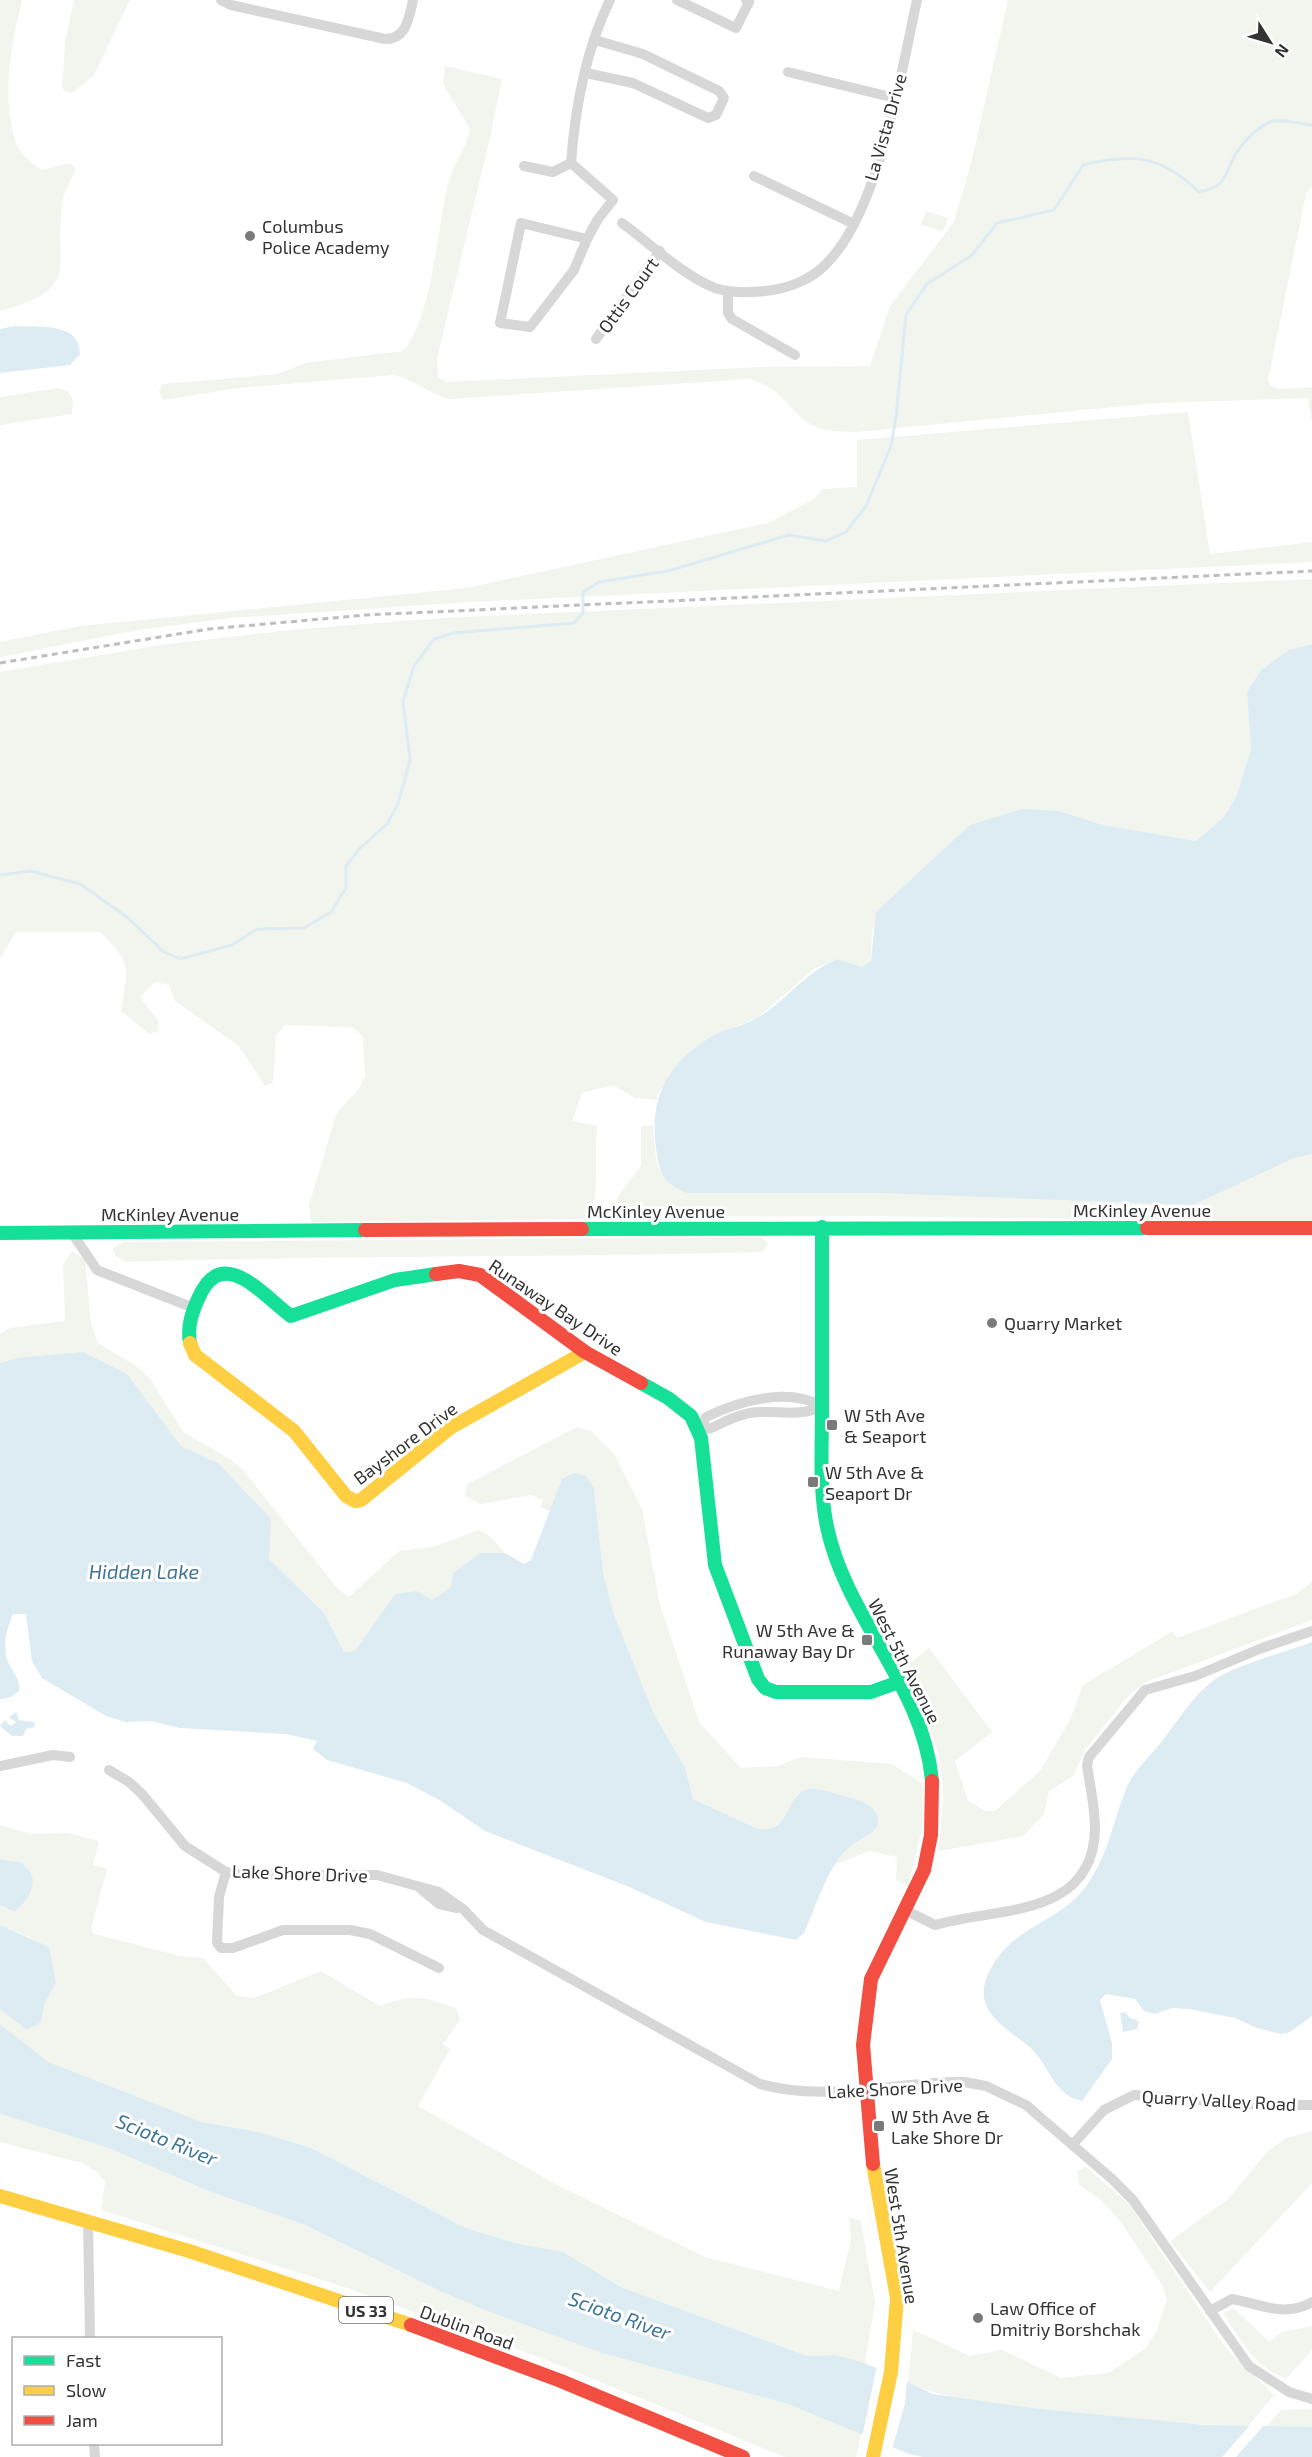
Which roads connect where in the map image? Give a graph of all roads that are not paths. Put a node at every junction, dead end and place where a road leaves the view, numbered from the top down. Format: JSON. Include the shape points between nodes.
{"nodes":[{"id":1,"x":221,"y":0,"type":"edge"},
{"id":2,"x":413,"y":0,"type":"edge"},
{"id":3,"x":610,"y":0,"type":"edge"},
{"id":4,"x":677,"y":0,"type":"edge"},
{"id":5,"x":746,"y":0,"type":"edge"},
{"id":6,"x":918,"y":0,"type":"edge"},
{"id":7,"x":595,"y":40,"type":"junction"},
{"id":8,"x":788,"y":72,"type":"dead end"},
{"id":9,"x":586,"y":73,"type":"junction"},
{"id":10,"x":895,"y":98,"type":"junction"},
{"id":11,"x":571,"y":163,"type":"junction"},
{"id":12,"x":524,"y":166,"type":"dead end"},
{"id":13,"x":754,"y":176,"type":"dead end"},
{"id":14,"x":622,"y":223,"type":"dead end"},
{"id":15,"x":854,"y":224,"type":"junction"},
{"id":16,"x":587,"y":239,"type":"junction"},
{"id":17,"x":660,"y":251,"type":"junction"},
{"id":18,"x":728,"y":291,"type":"junction"},
{"id":19,"x":596,"y":339,"type":"dead end"},
{"id":20,"x":795,"y":355,"type":"dead end"},
{"id":21,"x":822,"y":1227,"type":"junction"},
{"id":22,"x":1312,"y":1228,"type":"edge"},
{"id":23,"x":0,"y":1233,"type":"edge"},
{"id":24,"x":72,"y":1233,"type":"junction"},
{"id":25,"x":194,"y":1308,"type":"junction"},
{"id":26,"x":585,"y":1352,"type":"junction"},
{"id":27,"x":822,"y":1406,"type":"junction"},
{"id":28,"x":700,"y":1427,"type":"junction"},
{"id":29,"x":1312,"y":1631,"type":"edge"},
{"id":30,"x":899,"y":1682,"type":"junction"},
{"id":31,"x":70,"y":1757,"type":"dead end"},
{"id":32,"x":0,"y":1766,"type":"edge"},
{"id":33,"x":108,"y":1770,"type":"dead end"},
{"id":34,"x":226,"y":1872,"type":"junction"},
{"id":35,"x":905,"y":1910,"type":"junction"},
{"id":36,"x":439,"y":1968,"type":"dead end"},
{"id":37,"x":865,"y":2089,"type":"junction"},
{"id":38,"x":1312,"y":2105,"type":"edge"},
{"id":39,"x":1073,"y":2144,"type":"junction"},
{"id":40,"x":0,"y":2196,"type":"edge"},
{"id":41,"x":88,"y":2220,"type":"junction"},
{"id":42,"x":1312,"y":2302,"type":"edge"},
{"id":43,"x":1210,"y":2311,"type":"junction"},
{"id":44,"x":90,"y":2337,"type":"edge"},
{"id":45,"x":1312,"y":2399,"type":"edge"},
{"id":46,"x":742,"y":2457,"type":"edge"},
{"id":47,"x":873,"y":2457,"type":"edge"}],
"edges":[{"from":1,"to":2,"type":"street","via":[[385,39],[399,36],[405,30]]},
{"from":3,"to":7,"type":"street"},
{"from":4,"to":5,"type":"street","via":[[736,28],[749,2]]},
{"from":6,"to":10,"type":"street","name":"La Vista Drive"},
{"from":7,"to":9,"type":"street"},
{"from":7,"to":9,"type":"street","via":[[643,54],[724,98],[716,115],[708,118],[633,83]]},
{"from":8,"to":10,"type":"street"},
{"from":9,"to":11,"type":"street","via":[[573,130]]},
{"from":10,"to":15,"type":"street","name":"La Vista Drive","via":[[880,158]]},
{"from":11,"to":12,"type":"street","via":[[553,172]]},
{"from":11,"to":16,"type":"street","via":[[613,200]]},
{"from":13,"to":15,"type":"street"},
{"from":14,"to":17,"type":"street","name":"La Vista Drive"},
{"from":15,"to":18,"type":"street","name":"La Vista Drive","via":[[834,256],[800,281],[774,290]]},
{"from":16,"to":16,"type":"street","via":[[574,270],[530,327],[500,323],[521,223]]},
{"from":17,"to":18,"type":"street","name":"La Vista Drive","via":[[707,285]]},
{"from":17,"to":19,"type":"street","name":"Ottis Court"},
{"from":18,"to":20,"type":"street","via":[[728,313],[732,319]]},
{"from":21,"to":22,"type":"main road","name":"McKinley Avenue"},
{"from":21,"to":24,"type":"main road","name":"McKinley Avenue"},
{"from":21,"to":27,"type":"main road","name":"West 5th Avenue"},
{"from":23,"to":24,"type":"main road","name":"McKinley Avenue"},
{"from":24,"to":25,"type":"street","via":[[97,1270]]},
{"from":25,"to":26,"type":"main road","name":"Runaway Bay Drive","via":[[201,1286],[216,1271],[229,1271],[240,1277],[291,1316],[395,1280],[470,1271]]},
{"from":25,"to":26,"type":"main road","name":"Bayshore Drive","via":[[188,1339],[195,1354],[294,1431],[355,1502],[450,1428]]},
{"from":26,"to":28,"type":"main road","name":"Runaway Bay Drive","via":[[686,1410]]},
{"from":27,"to":28,"type":"street","via":[[809,1413],[756,1412],[709,1429]]},
{"from":27,"to":30,"type":"main road","name":"West 5th Avenue","via":[[822,1478],[831,1545],[846,1584]]},
{"from":28,"to":30,"type":"main road","name":"Runaway Bay Drive","via":[[714,1565],[758,1679],[765,1688],[776,1692],[871,1692]]},
{"from":29,"to":35,"type":"street","via":[[1195,1676],[1154,1686],[1134,1699],[1087,1761],[1094,1841],[1083,1870],[1055,1899],[936,1926]]},
{"from":30,"to":35,"type":"main road","name":"West 5th Avenue","via":[[925,1743],[933,1797],[924,1870]]},
{"from":31,"to":32,"type":"street","via":[[53,1755]]},
{"from":33,"to":34,"type":"street","name":"Lake Shore Drive","via":[[142,1794],[185,1846]]},
{"from":34,"to":36,"type":"street","via":[[219,1897],[217,1943],[221,1948],[233,1948],[283,1930],[360,1931]]},
{"from":34,"to":37,"type":"street","name":"Lake Shore Drive","via":[[377,1875],[420,1889],[439,1904],[463,1909],[491,1935],[746,2078],[793,2091]]},
{"from":35,"to":37,"type":"main road","name":"West 5th Avenue","via":[[871,1979],[863,2045]]},
{"from":37,"to":39,"type":"street","name":"Lake Shore Drive","via":[[952,2082],[986,2086],[1026,2105]]},
{"from":37,"to":47,"type":"main road","name":"West 5th Avenue","via":[[875,2183],[897,2298],[887,2402]]},
{"from":38,"to":39,"type":"street","name":"Quarry Valley Road","via":[[1134,2095],[1104,2110]]},
{"from":39,"to":43,"type":"street","name":"Lake Shore Drive","via":[[1133,2200]]},
{"from":40,"to":41,"type":"main road","name":"Dublin Road","number":"US 33"},
{"from":41,"to":44,"type":"street"},
{"from":41,"to":46,"type":"main road","name":"Dublin Road","number":"US 33","via":[[247,2269],[455,2341],[570,2384]]},
{"from":42,"to":43,"type":"street","via":[[1281,2311],[1232,2300]]},
{"from":43,"to":45,"type":"street","name":"Lake Shore Drive","via":[[1239,2354],[1260,2375],[1288,2392]]}]}
